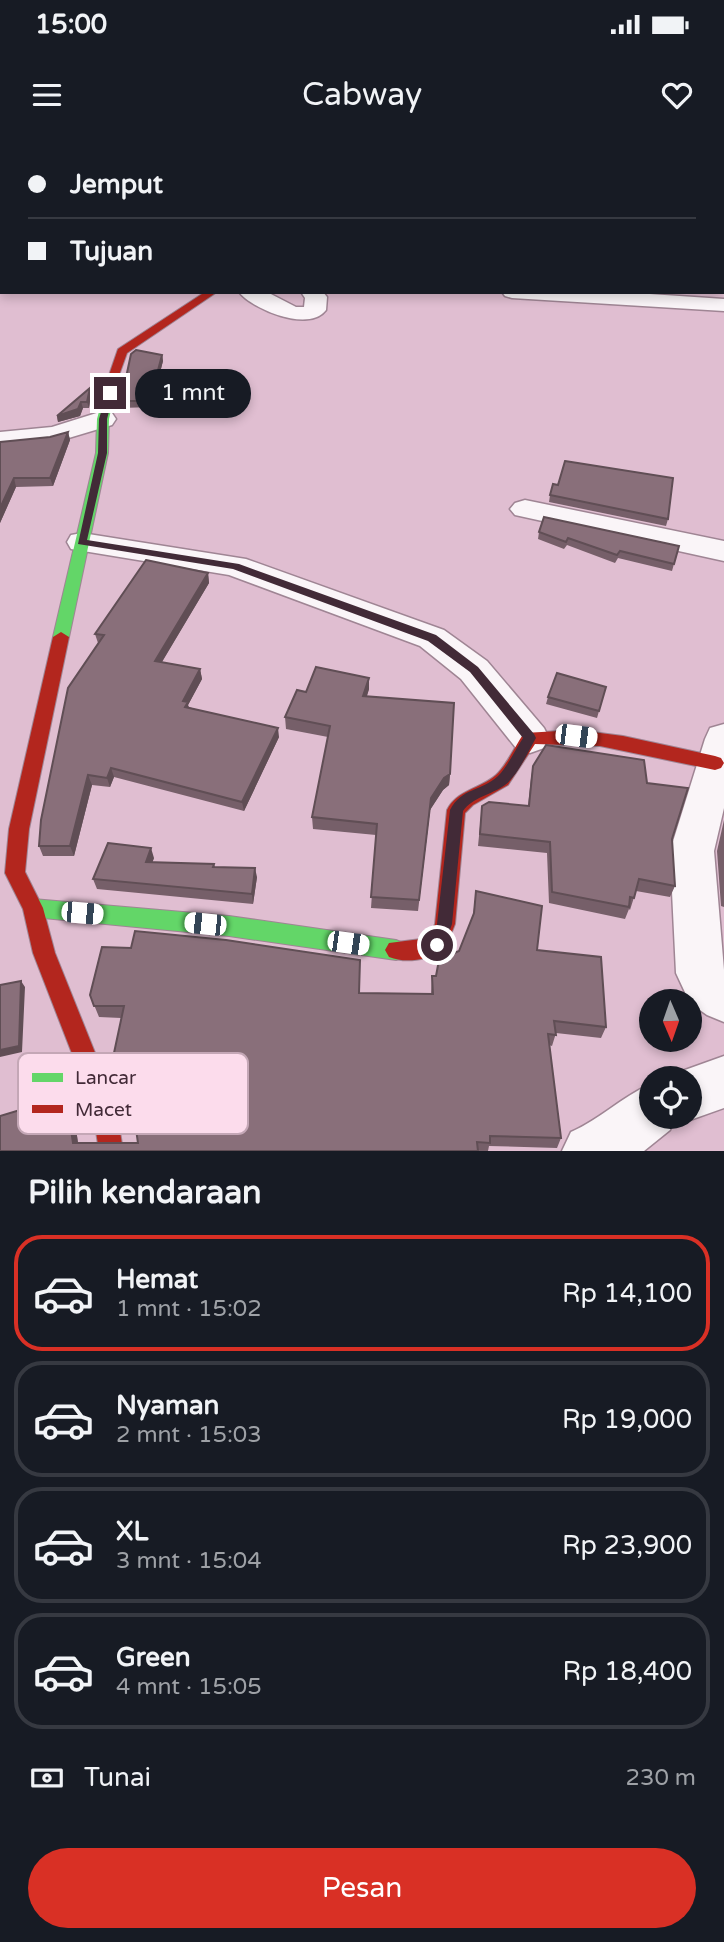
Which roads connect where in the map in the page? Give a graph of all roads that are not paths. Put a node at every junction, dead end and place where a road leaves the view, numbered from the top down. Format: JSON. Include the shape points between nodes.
{"nodes":[{"id":1,"x":209,"y":294,"type":"edge"},
{"id":2,"x":253,"y":294,"type":"edge"},
{"id":3,"x":313,"y":294,"type":"edge"},
{"id":4,"x":545,"y":294,"type":"edge"},
{"id":5,"x":724,"y":305,"type":"edge"},
{"id":6,"x":103,"y":419,"type":"junction"},
{"id":7,"x":0,"y":440,"type":"edge"},
{"id":8,"x":525,"y":509,"type":"dead end"},
{"id":9,"x":82,"y":542,"type":"junction"},
{"id":10,"x":724,"y":551,"type":"edge"},
{"id":11,"x":530,"y":738,"type":"junction"},
{"id":12,"x":719,"y":751,"type":"edge"},
{"id":13,"x":33,"y":908,"type":"junction"},
{"id":14,"x":724,"y":998,"type":"edge"},
{"id":15,"x":83,"y":1053,"type":"edge"},
{"id":16,"x":724,"y":1082,"type":"edge"},
{"id":17,"x":702,"y":1090,"type":"edge"},
{"id":18,"x":639,"y":1121,"type":"edge"},
{"id":19,"x":590,"y":1151,"type":"edge"}],
"edges":[{"from":1,"to":6,"type":"street","via":[[122,351]]},
{"from":2,"to":3,"type":"street","via":[[303,316],[315,310]]},
{"from":4,"to":5,"type":"street"},
{"from":6,"to":7,"type":"street","via":[[54,436]]},
{"from":6,"to":9,"type":"street","via":[[102,453]]},
{"from":8,"to":10,"type":"street"},
{"from":9,"to":11,"type":"street","via":[[235,566],[432,638],[474,670]]},
{"from":9,"to":13,"type":"street","via":[[19,829],[15,873]]},
{"from":11,"to":12,"type":"street","via":[[556,733]]},
{"from":11,"to":13,"type":"street","via":[[504,778],[465,798],[456,810],[445,924],[437,945],[423,950]]},
{"from":12,"to":14,"type":"street","via":[[692,851],[700,973],[706,986]]},
{"from":13,"to":15,"type":"street","via":[[44,953]]},
{"from":16,"to":17,"type":"street"},
{"from":18,"to":19,"type":"street","via":[[611,1143]]}]}
